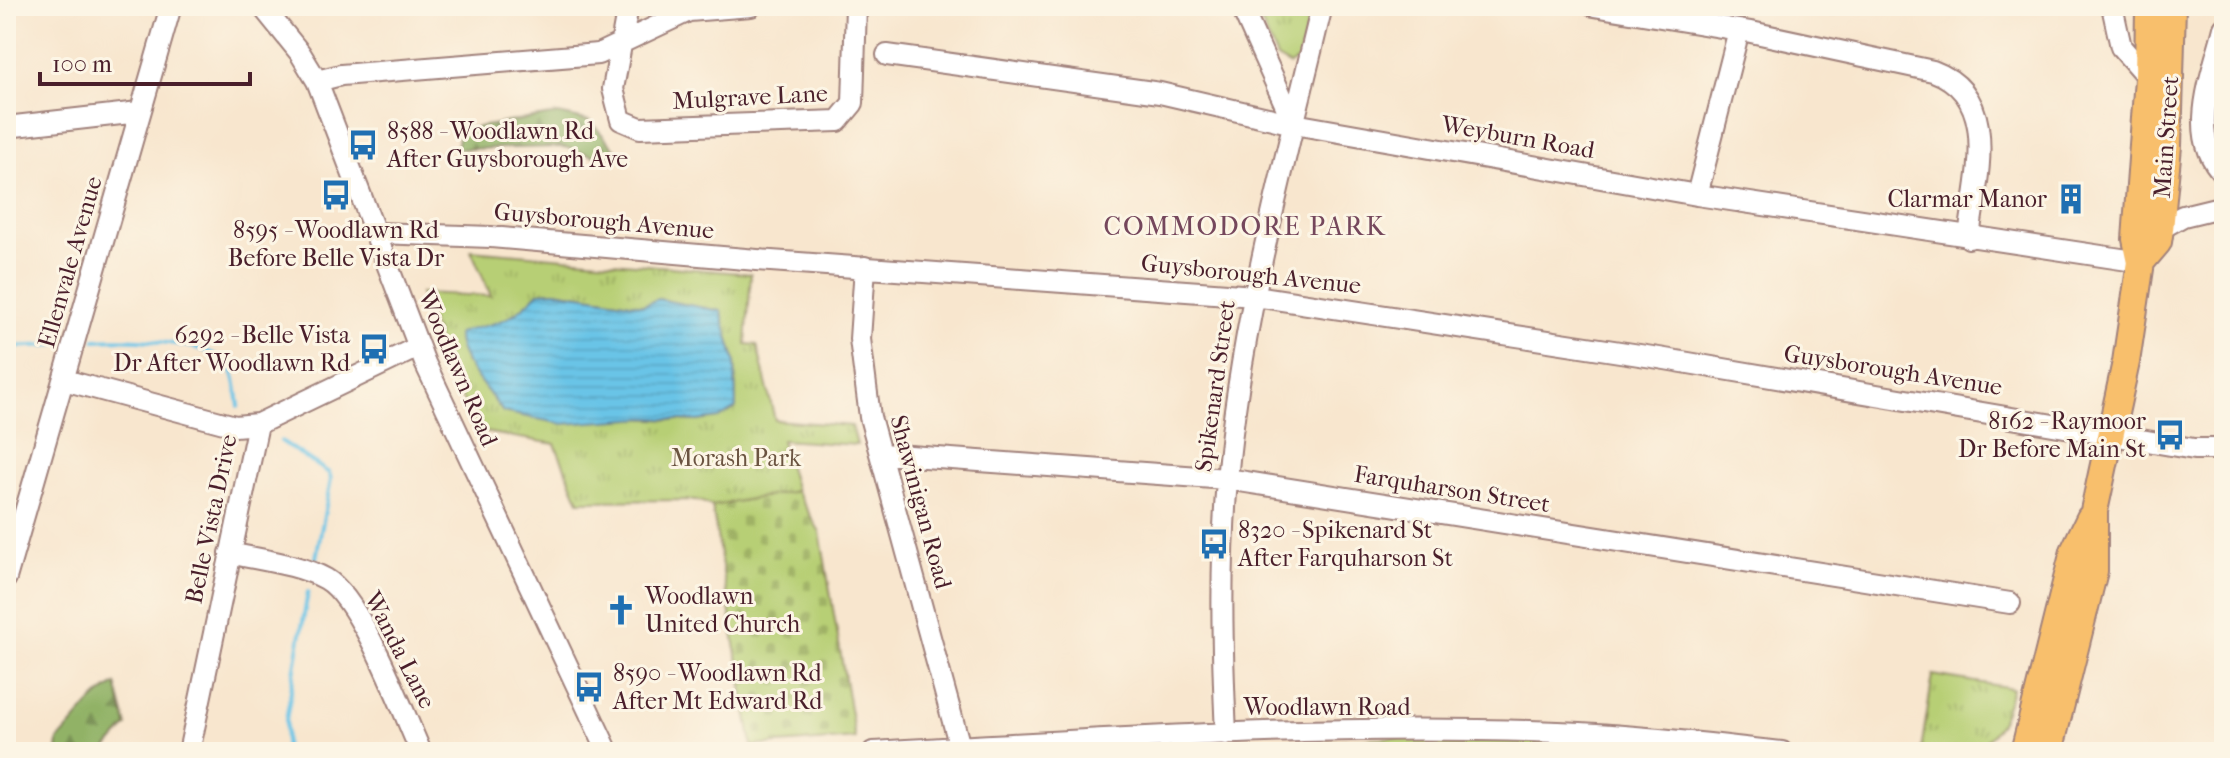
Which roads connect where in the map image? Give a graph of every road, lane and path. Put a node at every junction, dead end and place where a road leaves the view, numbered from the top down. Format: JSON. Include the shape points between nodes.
{"nodes":[{"id":1,"x":171,"y":6,"type":"edge"},
{"id":2,"x":628,"y":6,"type":"edge"},
{"id":3,"x":751,"y":6,"type":"edge"},
{"id":4,"x":856,"y":6,"type":"edge"},
{"id":5,"x":1241,"y":6,"type":"edge"},
{"id":6,"x":1322,"y":6,"type":"edge"},
{"id":7,"x":1594,"y":6,"type":"edge"},
{"id":8,"x":2112,"y":6,"type":"edge"},
{"id":9,"x":2149,"y":6,"type":"edge"},
{"id":10,"x":2172,"y":6,"type":"edge"},
{"id":11,"x":270,"y":7,"type":"edge"},
{"id":12,"x":2224,"y":28,"type":"edge"},
{"id":13,"x":1739,"y":30,"type":"junction"},
{"id":14,"x":618,"y":47,"type":"junction"},
{"id":15,"x":887,"y":55,"type":"dead end"},
{"id":16,"x":2148,"y":78,"type":"junction"},
{"id":17,"x":317,"y":81,"type":"junction"},
{"id":18,"x":139,"y":112,"type":"junction"},
{"id":19,"x":1294,"y":124,"type":"junction"},
{"id":20,"x":6,"y":127,"type":"edge"},
{"id":21,"x":2224,"y":174,"type":"edge"},
{"id":22,"x":1697,"y":195,"type":"junction"},
{"id":23,"x":2224,"y":206,"type":"edge"},
{"id":24,"x":2160,"y":229,"type":"junction"},
{"id":25,"x":377,"y":233,"type":"junction"},
{"id":26,"x":1969,"y":238,"type":"junction"},
{"id":27,"x":2141,"y":262,"type":"junction"},
{"id":28,"x":865,"y":267,"type":"junction"},
{"id":29,"x":1255,"y":296,"type":"junction"},
{"id":30,"x":418,"y":347,"type":"junction"},
{"id":31,"x":64,"y":380,"type":"junction"},
{"id":32,"x":258,"y":424,"type":"junction"},
{"id":33,"x":2111,"y":433,"type":"junction"},
{"id":34,"x":2224,"y":449,"type":"edge"},
{"id":35,"x":883,"y":454,"type":"junction"},
{"id":36,"x":1227,"y":479,"type":"junction"},
{"id":37,"x":2094,"y":511,"type":"junction"},
{"id":38,"x":10,"y":548,"type":"edge"},
{"id":39,"x":230,"y":553,"type":"junction"},
{"id":40,"x":6,"y":578,"type":"edge"},
{"id":41,"x":2010,"y":603,"type":"dead end"},
{"id":42,"x":2033,"y":711,"type":"junction"},
{"id":43,"x":1226,"y":734,"type":"junction"},
{"id":44,"x":2055,"y":745,"type":"edge"},
{"id":45,"x":960,"y":747,"type":"junction"},
{"id":46,"x":189,"y":752,"type":"edge"},
{"id":47,"x":421,"y":752,"type":"edge"},
{"id":48,"x":608,"y":752,"type":"edge"},
{"id":49,"x":873,"y":752,"type":"edge"},
{"id":50,"x":1782,"y":752,"type":"edge"},
{"id":51,"x":2007,"y":752,"type":"edge"},
{"id":52,"x":2024,"y":752,"type":"edge"}],
"edges":[{"from":1,"to":18,"type":"street","name":"Ellenvale Avenue"},
{"from":2,"to":14,"type":"street","name":"Mulgrave Lane"},
{"from":3,"to":14,"type":"street","via":[[689,11]]},
{"from":4,"to":14,"type":"street","name":"Mulgrave Lane","via":[[853,103],[833,123],[629,126],[618,116],[613,89]]},
{"from":5,"to":19,"type":"street"},
{"from":6,"to":19,"type":"street","name":"Spikenard Street"},
{"from":7,"to":13,"type":"street"},
{"from":8,"to":16,"type":"street","via":[[2121,47]]},
{"from":9,"to":16,"type":"main road","name":"Main Street"},
{"from":10,"to":24,"type":"main road","name":"Main Street"},
{"from":11,"to":17,"type":"street","name":"Woodlawn Road"},
{"from":12,"to":21,"type":"street","via":[[2203,129],[2210,159]]},
{"from":13,"to":22,"type":"street"},
{"from":13,"to":26,"type":"street","via":[[1933,71],[1963,88],[1977,111],[1980,133]]},
{"from":14,"to":17,"type":"street","via":[[598,54]]},
{"from":15,"to":19,"type":"street","name":"Weyburn Road","via":[[1160,93]]},
{"from":16,"to":27,"type":"main road","name":"Main Street","via":[[2136,239]]},
{"from":17,"to":25,"type":"street","name":"Woodlawn Road"},
{"from":18,"to":20,"type":"street"},
{"from":18,"to":31,"type":"street","name":"Ellenvale Avenue"},
{"from":19,"to":22,"type":"street","name":"Weyburn Road"},
{"from":19,"to":29,"type":"street","name":"Spikenard Street"},
{"from":22,"to":26,"type":"street","name":"Weyburn Road"},
{"from":23,"to":24,"type":"street","via":[[2183,216]]},
{"from":24,"to":27,"type":"main road","name":"Main Street","via":[[2158,242]]},
{"from":25,"to":28,"type":"street","name":"Guysborough Avenue"},
{"from":25,"to":30,"type":"street","name":"Woodlawn Road"},
{"from":26,"to":27,"type":"street","name":"Weyburn Road"},
{"from":27,"to":33,"type":"main road","name":"Main Street"},
{"from":28,"to":29,"type":"street","name":"Guysborough Avenue"},
{"from":28,"to":35,"type":"street","name":"Shawinigan Road","via":[[862,365],[870,417]]},
{"from":29,"to":33,"type":"street","name":"Guysborough Avenue"},
{"from":29,"to":36,"type":"street","name":"Spikenard Street"},
{"from":30,"to":32,"type":"street","name":"Belle Vista Drive"},
{"from":30,"to":48,"type":"street","name":"Woodlawn Road"},
{"from":31,"to":32,"type":"street","via":[[213,423]]},
{"from":31,"to":38,"type":"street","name":"Ellenvale Avenue"},
{"from":32,"to":39,"type":"street","name":"Belle Vista Drive"},
{"from":33,"to":34,"type":"street","name":"Guysborough Avenue","via":[[2194,449]]},
{"from":33,"to":37,"type":"main road","name":"Main Street"},
{"from":35,"to":36,"type":"street","name":"Farquharson Street"},
{"from":35,"to":45,"type":"street","name":"Shawinigan Road"},
{"from":36,"to":41,"type":"street","name":"Farquharson Street"},
{"from":36,"to":43,"type":"street","name":"Spikenard Street","via":[[1222,564]]},
{"from":37,"to":42,"type":"main road","name":"Main Street","via":[[2074,551]]},
{"from":37,"to":44,"type":"main road","name":"Main Street","via":[[2094,571]]},
{"from":38,"to":40,"type":"street","name":"Ellenvale Avenue"},
{"from":39,"to":46,"type":"street","name":"Belle Vista Drive"},
{"from":39,"to":47,"type":"street","name":"Wanda Lane","via":[[315,575],[340,590],[358,617]]},
{"from":42,"to":51,"type":"main road"},
{"from":42,"to":52,"type":"main road","name":"Main Street"},
{"from":43,"to":45,"type":"street","name":"Woodlawn Road"},
{"from":43,"to":50,"type":"street","name":"Woodlawn Road","via":[[1558,732]]},
{"from":45,"to":49,"type":"street","name":"Woodlawn Road"}]}
